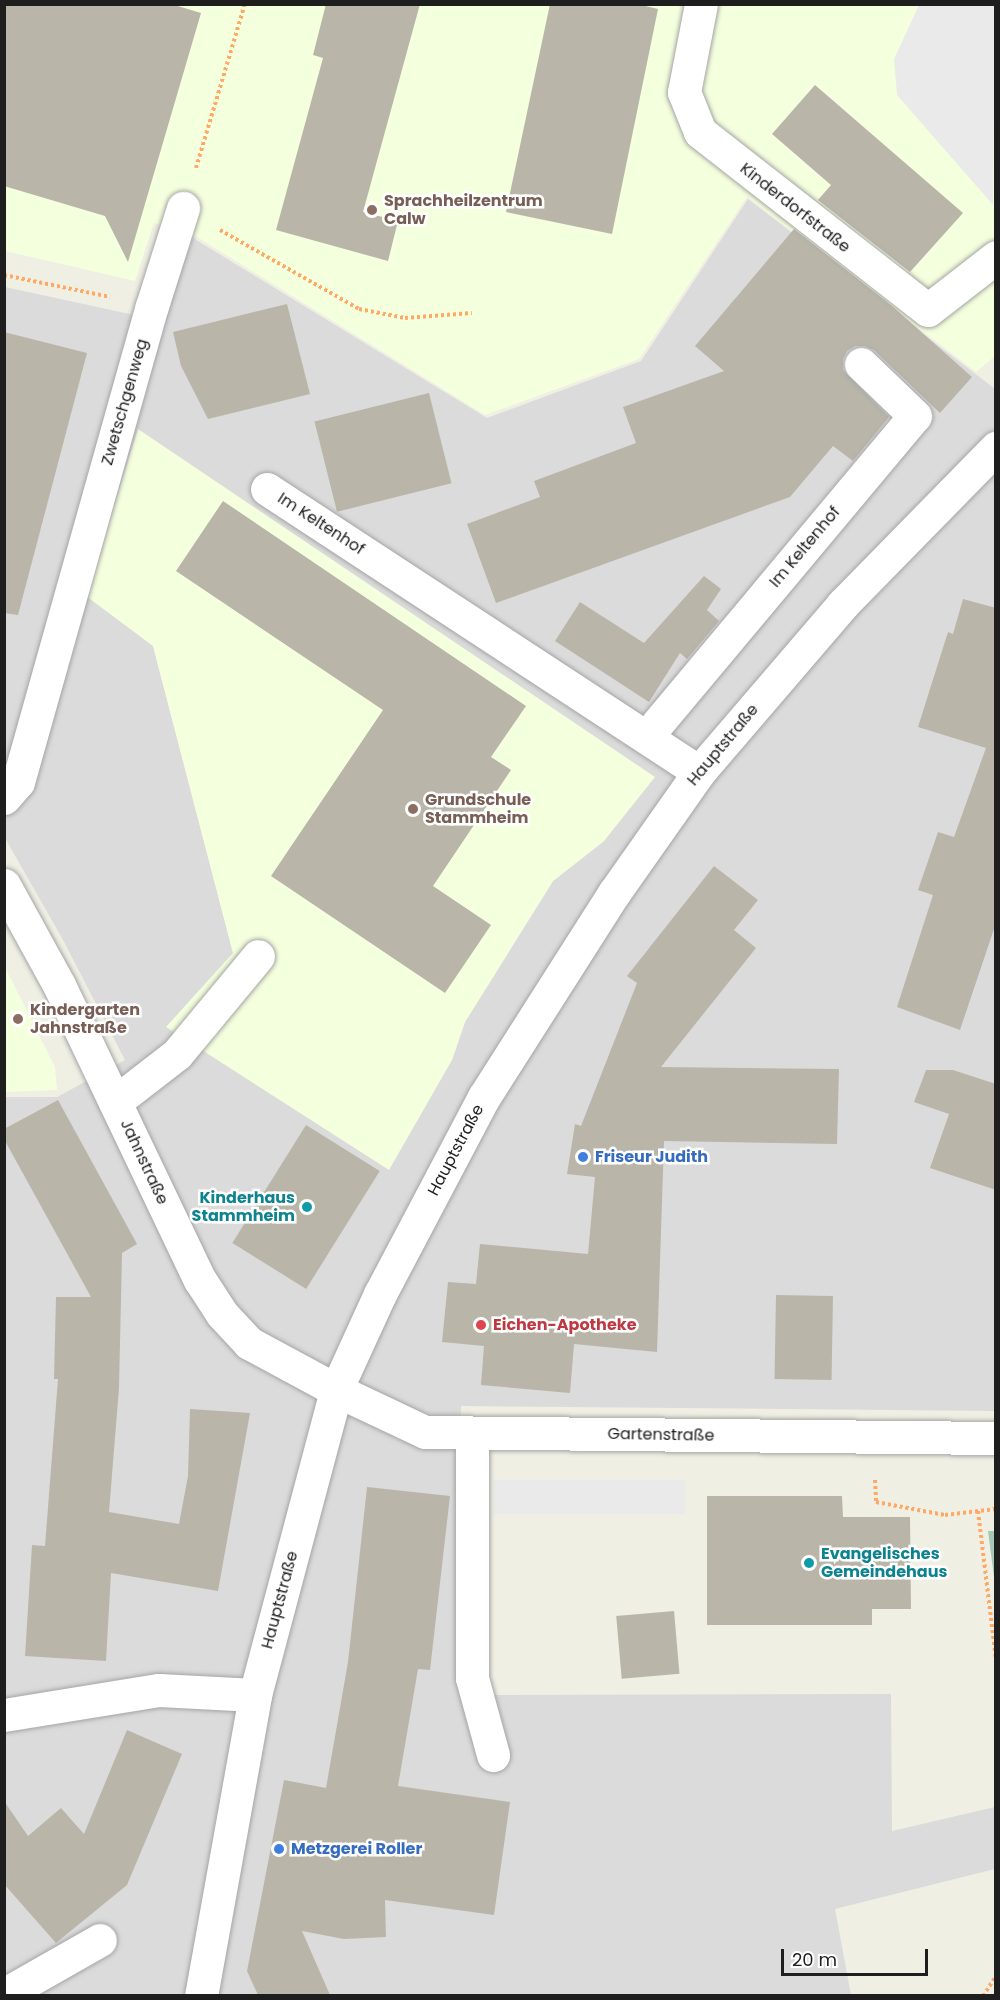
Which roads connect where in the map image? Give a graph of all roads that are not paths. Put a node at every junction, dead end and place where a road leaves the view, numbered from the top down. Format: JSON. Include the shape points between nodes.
{"nodes":[{"id":1,"x":701,"y":4,"type":"edge"},
{"id":2,"x":183,"y":208,"type":"road end"},
{"id":3,"x":996,"y":256,"type":"edge"},
{"id":4,"x":861,"y":364,"type":"dead end"},
{"id":5,"x":996,"y":448,"type":"edge"},
{"id":6,"x":267,"y":489,"type":"dead end"},
{"id":7,"x":647,"y":736,"type":"junction"},
{"id":8,"x":699,"y":772,"type":"junction"},
{"id":9,"x":4,"y":798,"type":"edge"},
{"id":10,"x":4,"y":885,"type":"edge"},
{"id":11,"x":258,"y":956,"type":"dead end"},
{"id":12,"x":115,"y":1102,"type":"junction"},
{"id":13,"x":336,"y":1390,"type":"junction"},
{"id":14,"x":472,"y":1433,"type":"junction"},
{"id":15,"x":996,"y":1438,"type":"edge"},
{"id":16,"x":255,"y":1695,"type":"junction"},
{"id":17,"x":4,"y":1715,"type":"edge"},
{"id":18,"x":493,"y":1755,"type":"dead end"},
{"id":19,"x":100,"y":1940,"type":"dead end"},
{"id":20,"x":10,"y":1990,"type":"edge"},
{"id":21,"x":201,"y":1995,"type":"edge"}],
"edges":[{"from":1,"to":3,"type":"street","name":"Kinderdorfstraße","via":[[684,92],[700,132],[928,310]]},
{"from":2,"to":9,"type":"street","name":"Zwetschgenweg","via":[[18,782]]},
{"from":4,"to":7,"type":"street","name":"Im Keltenhof","via":[[915,416]]},
{"from":5,"to":8,"type":"street","name":"Hauptstraße","via":[[843,604]]},
{"from":6,"to":7,"type":"street","name":"Im Keltenhof"},
{"from":7,"to":8,"type":"street","name":"Im Keltenhof"},
{"from":8,"to":13,"type":"street","name":"Hauptstraße","via":[[614,893],[484,1097],[380,1294]]},
{"from":10,"to":12,"type":"street","name":"Jahnstraße","via":[[59,985]]},
{"from":11,"to":12,"type":"street","via":[[177,1054]]},
{"from":12,"to":13,"type":"street","name":"Jahnstraße","via":[[200,1280],[222,1314],[249,1343]]},
{"from":13,"to":14,"type":"street","name":"Gartenstraße","via":[[425,1432]]},
{"from":13,"to":16,"type":"street","name":"Hauptstraße"},
{"from":14,"to":15,"type":"street","name":"Gartenstraße"},
{"from":14,"to":18,"type":"street","via":[[472,1678]]},
{"from":16,"to":17,"type":"street","via":[[159,1689]]},
{"from":16,"to":21,"type":"street","name":"Hauptstraße"},
{"from":19,"to":20,"type":"street"}]}
